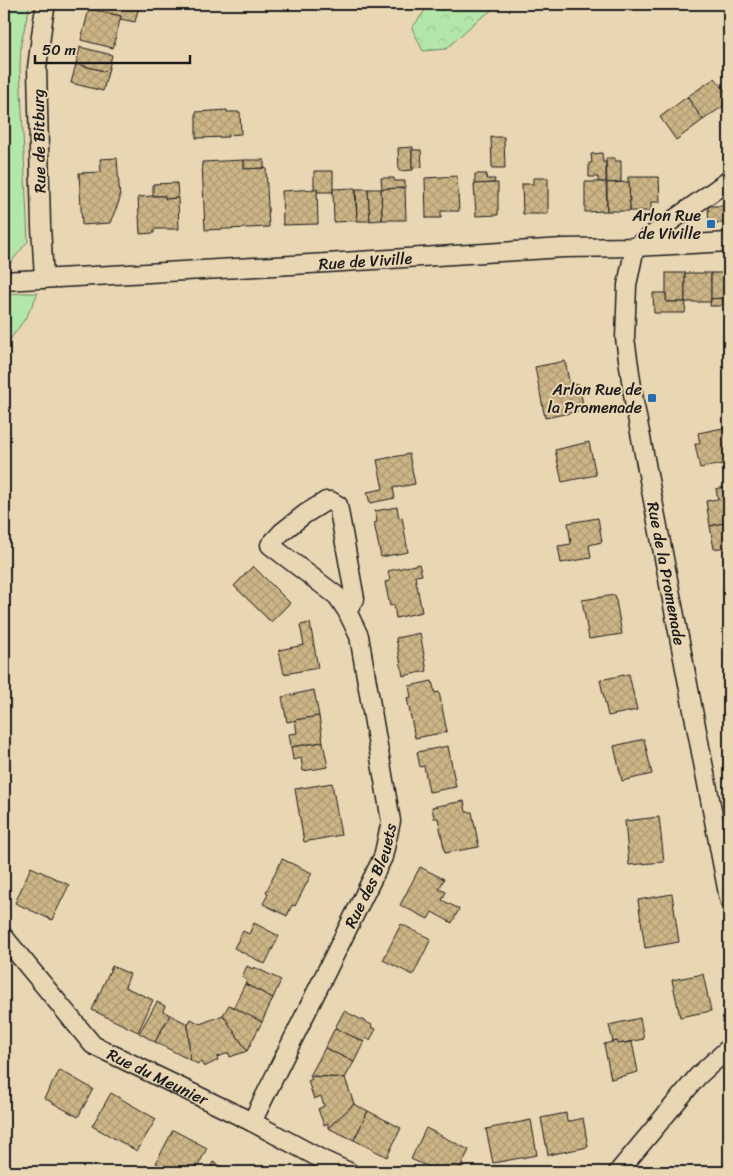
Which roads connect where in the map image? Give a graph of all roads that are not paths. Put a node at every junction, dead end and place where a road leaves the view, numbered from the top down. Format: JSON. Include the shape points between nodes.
{"nodes":[{"id":1,"x":46,"y":4,"type":"edge"},
{"id":2,"x":729,"y":180,"type":"edge"},
{"id":3,"x":729,"y":242,"type":"edge"},
{"id":4,"x":635,"y":247,"type":"junction"},
{"id":5,"x":44,"y":279,"type":"junction"},
{"id":6,"x":4,"y":281,"type":"edge"},
{"id":7,"x":347,"y":611,"type":"junction"},
{"id":8,"x":729,"y":899,"type":"edge"},
{"id":9,"x":4,"y":937,"type":"edge"},
{"id":10,"x":729,"y":1048,"type":"edge"},
{"id":11,"x":252,"y":1122,"type":"junction"},
{"id":12,"x":349,"y":1172,"type":"edge"},
{"id":13,"x":618,"y":1172,"type":"edge"}],
"edges":[{"from":1,"to":5,"type":"street","name":"Rue de Bitburg","via":[[37,68]]},
{"from":2,"to":4,"type":"street"},
{"from":3,"to":4,"type":"street","name":"Rue de Viville"},
{"from":4,"to":5,"type":"street","name":"Rue de Viville","via":[[563,248]]},
{"from":4,"to":8,"type":"street","name":"Rue de la Promenade","via":[[627,285],[625,338],[630,374]]},
{"from":5,"to":6,"type":"street","name":"Rue de Viville"},
{"from":7,"to":7,"type":"street","name":"Rue des Bleuets","via":[[338,596],[270,545],[297,520],[326,501],[338,505],[355,599]]},
{"from":7,"to":11,"type":"street","name":"Rue des Bleuets","via":[[359,636],[391,821],[383,857]]},
{"from":9,"to":11,"type":"street","name":"Rue du Meunier","via":[[93,1045]]},
{"from":10,"to":13,"type":"street","via":[[698,1076]]},
{"from":11,"to":12,"type":"street","name":"Rue du Meunier"}]}
